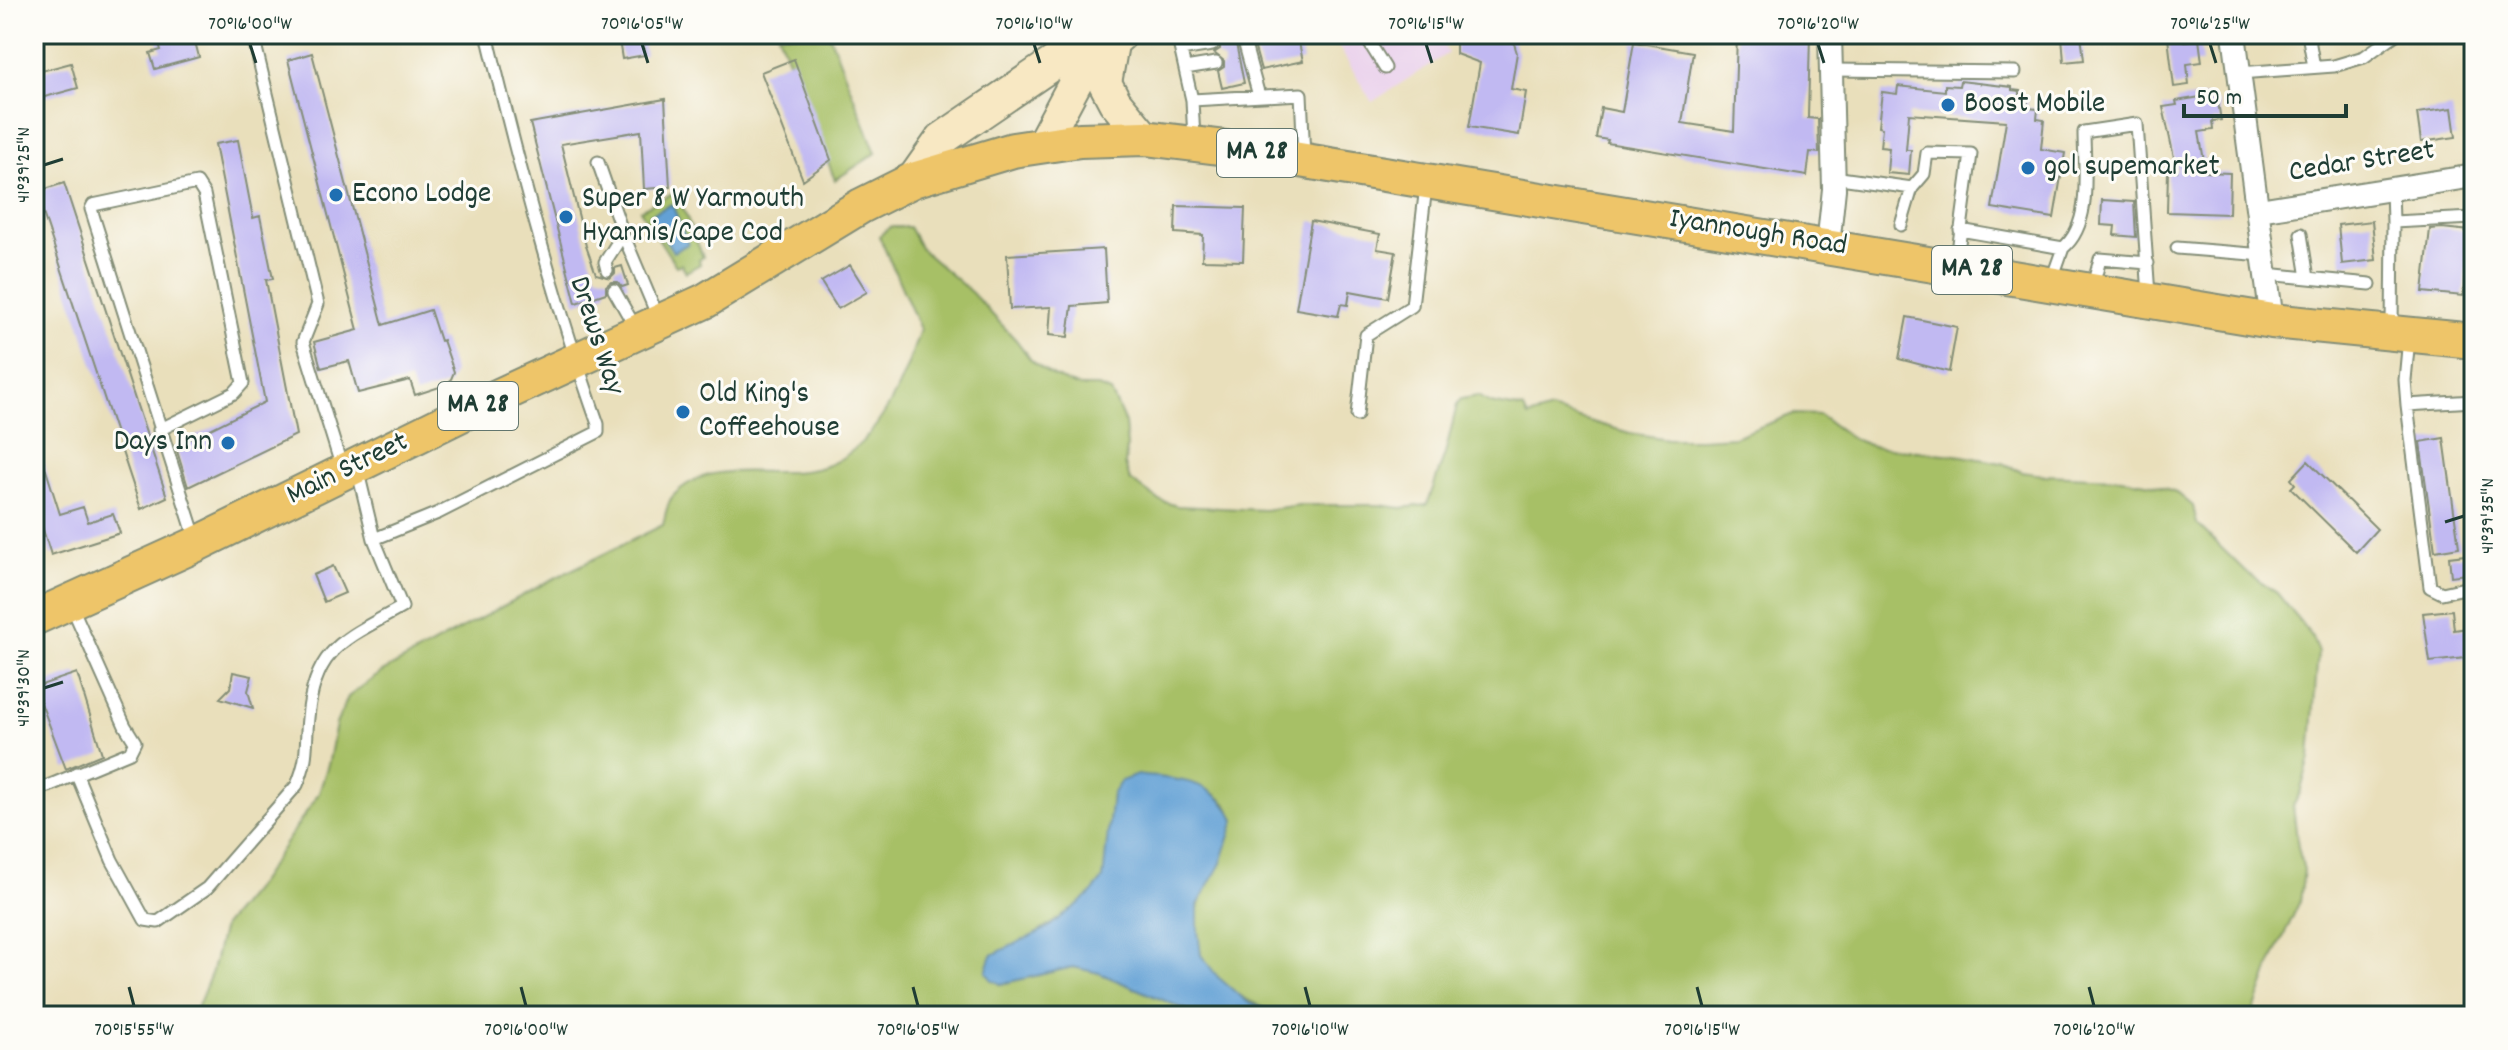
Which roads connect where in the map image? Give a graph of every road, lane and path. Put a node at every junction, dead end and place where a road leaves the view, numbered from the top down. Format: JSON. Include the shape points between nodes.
{"nodes":[{"id":1,"x":487,"y":34,"type":"edge"},
{"id":2,"x":1177,"y":34,"type":"edge"},
{"id":3,"x":1364,"y":34,"type":"edge"},
{"id":4,"x":1830,"y":34,"type":"edge"},
{"id":5,"x":2234,"y":34,"type":"edge"},
{"id":6,"x":2308,"y":34,"type":"edge"},
{"id":7,"x":2396,"y":34,"type":"edge"},
{"id":8,"x":1097,"y":38,"type":"edge"},
{"id":9,"x":1240,"y":38,"type":"edge"},
{"id":10,"x":254,"y":40,"type":"dead end"},
{"id":11,"x":1212,"y":45,"type":"dead end"},
{"id":12,"x":1181,"y":50,"type":"junction"},
{"id":13,"x":1216,"y":63,"type":"dead end"},
{"id":14,"x":2314,"y":67,"type":"junction"},
{"id":15,"x":1185,"y":68,"type":"junction"},
{"id":16,"x":1385,"y":68,"type":"dead end"},
{"id":17,"x":1832,"y":70,"type":"junction"},
{"id":18,"x":2015,"y":72,"type":"dead end"},
{"id":19,"x":2239,"y":73,"type":"junction"},
{"id":20,"x":1259,"y":96,"type":"junction"},
{"id":21,"x":1192,"y":100,"type":"junction"},
{"id":22,"x":1145,"y":138,"type":"junction"},
{"id":23,"x":1194,"y":143,"type":"junction"},
{"id":24,"x":1042,"y":145,"type":"junction"},
{"id":25,"x":1305,"y":161,"type":"junction"},
{"id":26,"x":598,"y":162,"type":"dead end"},
{"id":27,"x":2474,"y":176,"type":"edge"},
{"id":28,"x":1833,"y":177,"type":"junction"},
{"id":29,"x":913,"y":180,"type":"junction"},
{"id":30,"x":1426,"y":181,"type":"junction"},
{"id":31,"x":1912,"y":188,"type":"junction"},
{"id":32,"x":2392,"y":188,"type":"junction"},
{"id":33,"x":2259,"y":210,"type":"junction"},
{"id":34,"x":2474,"y":218,"type":"edge"},
{"id":35,"x":2393,"y":222,"type":"junction"},
{"id":36,"x":1901,"y":225,"type":"dead end"},
{"id":37,"x":1960,"y":230,"type":"junction"},
{"id":38,"x":623,"y":234,"type":"junction"},
{"id":39,"x":2301,"y":234,"type":"dead end"},
{"id":40,"x":1828,"y":246,"type":"junction"},
{"id":41,"x":2063,"y":248,"type":"junction"},
{"id":42,"x":2177,"y":248,"type":"dead end"},
{"id":43,"x":2148,"y":263,"type":"junction"},
{"id":44,"x":2266,"y":265,"type":"junction"},
{"id":45,"x":1956,"y":266,"type":"junction"},
{"id":46,"x":607,"y":270,"type":"dead end"},
{"id":47,"x":2308,"y":278,"type":"junction"},
{"id":48,"x":2051,"y":284,"type":"junction"},
{"id":49,"x":2370,"y":284,"type":"dead end"},
{"id":50,"x":614,"y":290,"type":"dead end"},
{"id":51,"x":2092,"y":291,"type":"junction"},
{"id":52,"x":2149,"y":300,"type":"junction"},
{"id":53,"x":2272,"y":321,"type":"junction"},
{"id":54,"x":649,"y":326,"type":"junction"},
{"id":55,"x":2401,"y":332,"type":"junction"},
{"id":56,"x":2474,"y":341,"type":"edge"},
{"id":57,"x":575,"y":360,"type":"junction"},
{"id":58,"x":2474,"y":401,"type":"edge"},
{"id":59,"x":2407,"y":405,"type":"junction"},
{"id":60,"x":1357,"y":415,"type":"dead end"},
{"id":61,"x":159,"y":430,"type":"junction"},
{"id":62,"x":350,"y":469,"type":"junction"},
{"id":63,"x":374,"y":539,"type":"junction"},
{"id":64,"x":197,"y":544,"type":"junction"},
{"id":65,"x":2474,"y":586,"type":"edge"},
{"id":66,"x":70,"y":602,"type":"junction"},
{"id":67,"x":34,"y":618,"type":"edge"},
{"id":68,"x":76,"y":773,"type":"junction"},
{"id":69,"x":34,"y":782,"type":"edge"}],
"edges":[{"from":1,"to":57,"type":"lane","name":"Drews Way","via":[[521,176]]},
{"from":2,"to":12,"type":"lane"},
{"from":3,"to":16,"type":"lane"},
{"from":4,"to":17,"type":"street"},
{"from":5,"to":19,"type":"street","name":"Cedar Street"},
{"from":6,"to":14,"type":"lane"},
{"from":7,"to":14,"type":"lane","via":[[2364,57]]},
{"from":8,"to":22,"type":"main road","via":[[1105,83]]},
{"from":8,"to":24,"type":"main road"},
{"from":8,"to":29,"type":"main road","name":"Main Street","via":[[942,139]]},
{"from":9,"to":20,"type":"lane"},
{"from":10,"to":62,"type":"lane","via":[[318,304],[303,342]]},
{"from":11,"to":12,"type":"lane"},
{"from":12,"to":15,"type":"lane"},
{"from":13,"to":15,"type":"lane"},
{"from":14,"to":19,"type":"lane"},
{"from":15,"to":21,"type":"lane"},
{"from":17,"to":18,"type":"lane"},
{"from":17,"to":28,"type":"street"},
{"from":19,"to":33,"type":"street","name":"Cedar Street"},
{"from":20,"to":21,"type":"lane"},
{"from":20,"to":25,"type":"lane","via":[[1301,94]]},
{"from":21,"to":23,"type":"lane"},
{"from":22,"to":23,"type":"main road","name":"Iyannough Road","number":"MA 28"},
{"from":22,"to":24,"type":"main road","name":"Iyannough Road","number":"MA 28"},
{"from":23,"to":25,"type":"main road","name":"Iyannough Road","number":"MA 28"},
{"from":24,"to":29,"type":"main road","name":"Main Street","number":"MA 28"},
{"from":25,"to":30,"type":"main road","name":"Iyannough Road","number":"MA 28"},
{"from":26,"to":38,"type":"lane"},
{"from":27,"to":32,"type":"street","name":"Cedar Street"},
{"from":28,"to":31,"type":"lane"},
{"from":28,"to":40,"type":"street"},
{"from":29,"to":54,"type":"main road","name":"Main Street","number":"MA 28","via":[[705,301]]},
{"from":30,"to":40,"type":"main road","name":"Iyannough Road","number":"MA 28"},
{"from":30,"to":60,"type":"lane","via":[[1412,306],[1366,335]]},
{"from":31,"to":36,"type":"lane"},
{"from":31,"to":37,"type":"lane","via":[[1924,174],[1927,153],[1971,154]]},
{"from":32,"to":33,"type":"street","name":"Cedar Street"},
{"from":32,"to":35,"type":"lane"},
{"from":33,"to":44,"type":"street","name":"Cedar Street"},
{"from":34,"to":35,"type":"lane"},
{"from":35,"to":55,"type":"lane"},
{"from":37,"to":41,"type":"lane"},
{"from":37,"to":45,"type":"lane"},
{"from":38,"to":46,"type":"lane","via":[[605,262]]},
{"from":38,"to":54,"type":"lane"},
{"from":39,"to":47,"type":"lane"},
{"from":40,"to":45,"type":"main road","name":"Iyannough Road","number":"MA 28"},
{"from":41,"to":43,"type":"lane","via":[[2073,239],[2083,205],[2084,132],[2137,124]]},
{"from":41,"to":48,"type":"lane"},
{"from":42,"to":44,"type":"lane"},
{"from":43,"to":51,"type":"lane","via":[[2100,259]]},
{"from":43,"to":52,"type":"lane"},
{"from":44,"to":47,"type":"lane"},
{"from":44,"to":53,"type":"street","name":"Cedar Street"},
{"from":45,"to":48,"type":"main road","name":"Iyannough Road","number":"MA 28"},
{"from":47,"to":49,"type":"lane"},
{"from":48,"to":51,"type":"main road","name":"Iyannough Road","number":"MA 28"},
{"from":50,"to":54,"type":"lane"},
{"from":51,"to":52,"type":"main road","name":"Iyannough Road","number":"MA 28"},
{"from":52,"to":53,"type":"main road","name":"Iyannough Road","number":"MA 28"},
{"from":53,"to":55,"type":"main road","name":"Iyannough Road","number":"MA 28"},
{"from":54,"to":57,"type":"main road","name":"Main Street","number":"MA 28"},
{"from":55,"to":56,"type":"main road","name":"Iyannough Road","number":"MA 28"},
{"from":55,"to":59,"type":"lane"},
{"from":57,"to":62,"type":"main road","name":"Main Street","number":"MA 28"},
{"from":57,"to":63,"type":"lane","name":"Drews Way","via":[[598,432],[438,513]]},
{"from":58,"to":59,"type":"lane"},
{"from":59,"to":65,"type":"lane","via":[[2430,587],[2442,593]]},
{"from":61,"to":61,"type":"lane","via":[[91,209],[192,182],[204,194],[243,383],[234,393]]},
{"from":61,"to":64,"type":"lane"},
{"from":62,"to":63,"type":"lane"},
{"from":62,"to":64,"type":"main road","name":"Main Street","number":"MA 28"},
{"from":63,"to":68,"type":"lane","via":[[402,607],[333,649],[312,691],[309,745],[297,785],[207,888],[158,922],[145,920],[112,860]]},
{"from":64,"to":66,"type":"main road","name":"Main Street","number":"MA 28"},
{"from":66,"to":67,"type":"main road","name":"Main Street","number":"MA 28"},
{"from":66,"to":68,"type":"lane","via":[[135,742],[130,752]]},
{"from":68,"to":69,"type":"lane","via":[[48,786]]}]}
